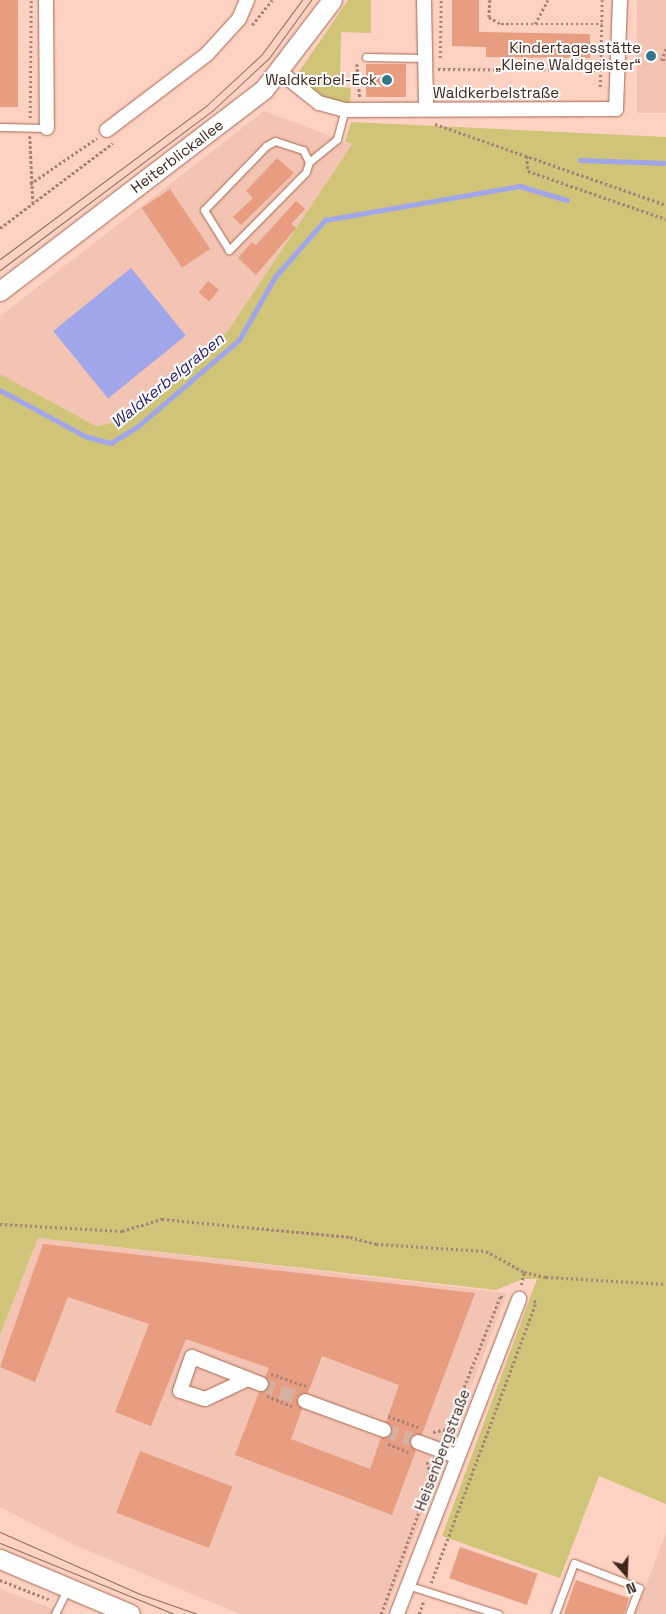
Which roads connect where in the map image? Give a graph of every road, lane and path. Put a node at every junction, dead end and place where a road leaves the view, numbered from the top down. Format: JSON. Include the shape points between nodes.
{"nodes":[{"id":1,"x":31,"y":0,"type":"edge"},
{"id":2,"x":46,"y":0,"type":"edge"},
{"id":3,"x":248,"y":0,"type":"edge"},
{"id":4,"x":332,"y":0,"type":"edge"},
{"id":5,"x":424,"y":0,"type":"edge"},
{"id":6,"x":441,"y":0,"type":"edge"},
{"id":7,"x":490,"y":0,"type":"edge"},
{"id":8,"x":548,"y":0,"type":"edge"},
{"id":9,"x":602,"y":0,"type":"edge"},
{"id":10,"x":620,"y":0,"type":"edge"},
{"id":11,"x":535,"y":24,"type":"junction"},
{"id":12,"x":602,"y":24,"type":"junction"},
{"id":13,"x":666,"y":49,"type":"edge"},
{"id":14,"x":366,"y":57,"type":"joint"},
{"id":15,"x":666,"y":60,"type":"edge"},
{"id":16,"x":424,"y":63,"type":"junction"},
{"id":17,"x":440,"y":69,"type":"junction"},
{"id":18,"x":600,"y":70,"type":"junction"},
{"id":19,"x":618,"y":70,"type":"junction"},
{"id":20,"x":280,"y":72,"type":"junction"},
{"id":21,"x":440,"y":77,"type":"dead end"},
{"id":22,"x":600,"y":87,"type":"dead end"},
{"id":23,"x":360,"y":109,"type":"junction"},
{"id":24,"x":345,"y":110,"type":"junction"},
{"id":25,"x":427,"y":116,"type":"junction"},
{"id":26,"x":0,"y":127,"type":"edge"},
{"id":27,"x":29,"y":128,"type":"junction"},
{"id":28,"x":48,"y":128,"type":"joint"},
{"id":29,"x":107,"y":130,"type":"joint"},
{"id":30,"x":527,"y":156,"type":"junction"},
{"id":31,"x":309,"y":162,"type":"junction"},
{"id":32,"x":30,"y":184,"type":"junction"},
{"id":33,"x":33,"y":202,"type":"dead end"},
{"id":34,"x":666,"y":205,"type":"edge"},
{"id":35,"x":666,"y":219,"type":"edge"},
{"id":36,"x":0,"y":291,"type":"edge"},
{"id":37,"x":0,"y":1224,"type":"edge"},
{"id":38,"x":524,"y":1272,"type":"junction"},
{"id":39,"x":666,"y":1284,"type":"edge"},
{"id":40,"x":519,"y":1295,"type":"junction"},
{"id":41,"x":306,"y":1401,"type":"tunnel mouth"},
{"id":42,"x":384,"y":1430,"type":"tunnel mouth"},
{"id":43,"x":432,"y":1432,"type":"dead end"},
{"id":44,"x":418,"y":1442,"type":"tunnel mouth"},
{"id":45,"x":456,"y":1456,"type":"junction"},
{"id":46,"x":423,"y":1458,"type":"dead end"},
{"id":47,"x":0,"y":1559,"type":"edge"},
{"id":48,"x":0,"y":1580,"type":"edge"},
{"id":49,"x":407,"y":1585,"type":"junction"},
{"id":50,"x":428,"y":1591,"type":"junction"},
{"id":51,"x":62,"y":1597,"type":"junction"},
{"id":52,"x":55,"y":1614,"type":"edge"},
{"id":53,"x":130,"y":1614,"type":"edge"},
{"id":54,"x":381,"y":1614,"type":"edge"},
{"id":55,"x":397,"y":1614,"type":"edge"},
{"id":56,"x":419,"y":1614,"type":"edge"},
{"id":57,"x":498,"y":1614,"type":"edge"},
{"id":58,"x":555,"y":1614,"type":"edge"},
{"id":59,"x":629,"y":1614,"type":"edge"}],
"edges":[{"from":1,"to":27,"type":"path"},
{"from":2,"to":28,"type":"street"},
{"from":3,"to":29,"type":"street","via":[[239,19],[207,54]]},
{"from":4,"to":20,"type":"main road","name":"Heiterblickallee"},
{"from":5,"to":16,"type":"street"},
{"from":6,"to":17,"type":"path"},
{"from":7,"to":11,"type":"path","via":[[490,17],[501,24]]},
{"from":8,"to":11,"type":"path"},
{"from":9,"to":12,"type":"path"},
{"from":10,"to":19,"type":"street","name":"Waldkerbelstraße"},
{"from":11,"to":12,"type":"path"},
{"from":12,"to":18,"type":"path"},
{"from":13,"to":15,"type":"path","via":[[662,60]]},
{"from":14,"to":16,"type":"lane"},
{"from":14,"to":23,"type":"path","via":[[356,58]]},
{"from":16,"to":17,"type":"path"},
{"from":16,"to":25,"type":"street"},
{"from":17,"to":18,"type":"path"},
{"from":17,"to":21,"type":"path"},
{"from":18,"to":19,"type":"path"},
{"from":18,"to":22,"type":"path"},
{"from":19,"to":25,"type":"street","name":"Waldkerbelstraße","via":[[616,109]]},
{"from":20,"to":24,"type":"street","name":"Waldkerbelstraße","via":[[319,103]]},
{"from":20,"to":36,"type":"main road","name":"Heiterblickallee","via":[[229,116]]},
{"from":23,"to":24,"type":"street","name":"Waldkerbelstraße"},
{"from":23,"to":25,"type":"street","name":"Waldkerbelstraße"},
{"from":24,"to":31,"type":"lane","via":[[337,139]]},
{"from":25,"to":30,"type":"path"},
{"from":26,"to":27,"type":"lane"},
{"from":27,"to":28,"type":"lane"},
{"from":27,"to":32,"type":"path"},
{"from":29,"to":32,"type":"path"},
{"from":30,"to":34,"type":"path"},
{"from":30,"to":35,"type":"path","via":[[528,171]]},
{"from":31,"to":31,"type":"lane","via":[[297,186],[229,250],[204,210],[270,143],[287,142],[303,150]]},
{"from":32,"to":33,"type":"path"},
{"from":37,"to":38,"type":"path","via":[[122,1231],[162,1219],[350,1237],[376,1244],[486,1251]]},
{"from":38,"to":39,"type":"path"},
{"from":38,"to":40,"type":"path"},
{"from":40,"to":43,"type":"path","via":[[500,1297],[446,1429]]},
{"from":40,"to":45,"type":"street","name":"Heisenbergstraße"},
{"from":40,"to":50,"type":"path","via":[[536,1302]]},
{"from":41,"to":42,"type":"street"},
{"from":44,"to":45,"type":"street"},
{"from":45,"to":49,"type":"street","name":"Heisenbergstraße"},
{"from":46,"to":54,"type":"path","via":[[431,1479]]},
{"from":47,"to":51,"type":"main road"},
{"from":48,"to":51,"type":"path"},
{"from":49,"to":50,"type":"lane"},
{"from":49,"to":55,"type":"street","name":"Heisenbergstraße"},
{"from":50,"to":56,"type":"path"},
{"from":50,"to":57,"type":"lane"},
{"from":51,"to":52,"type":"lane"},
{"from":51,"to":53,"type":"main road"},
{"from":58,"to":59,"type":"lane","via":[[574,1563],[639,1588]]}]}
